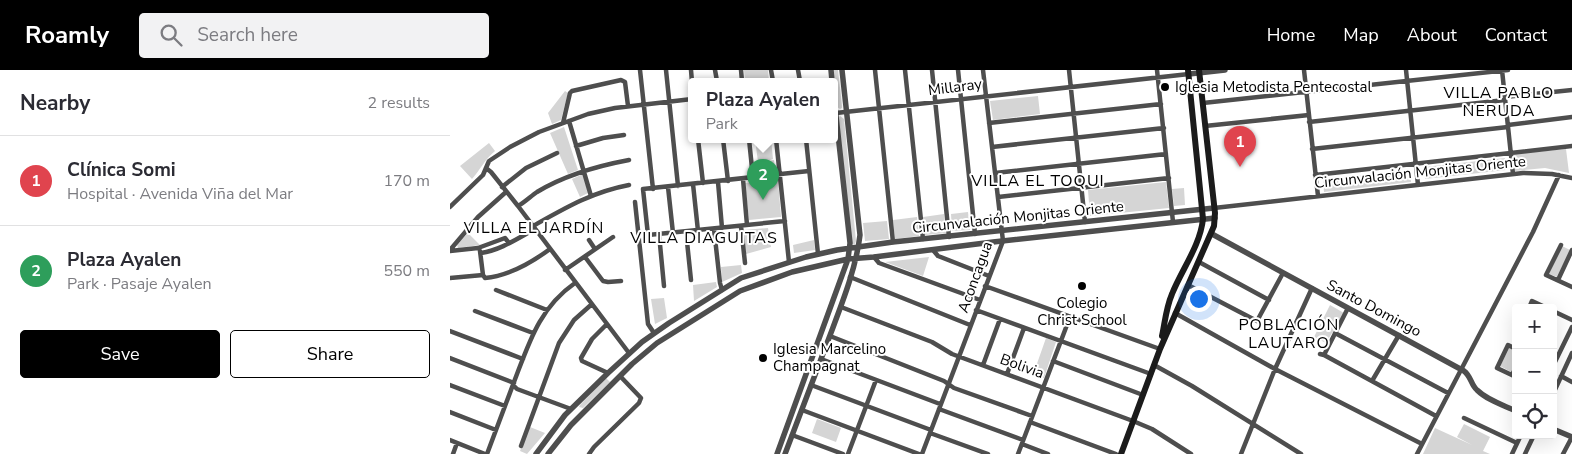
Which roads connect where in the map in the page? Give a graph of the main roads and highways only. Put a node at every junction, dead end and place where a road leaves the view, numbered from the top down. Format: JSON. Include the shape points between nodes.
{"nodes":[{"id":1,"x":1199,"y":71,"type":"edge"},
{"id":2,"x":1189,"y":72,"type":"edge"},
{"id":3,"x":1166,"y":313,"type":"junction"},
{"id":4,"x":1174,"y":313,"type":"junction"},
{"id":5,"x":1160,"y":349,"type":"junction"},
{"id":6,"x":1121,"y":454,"type":"edge"}],
"edges":[{"from":1,"to":4,"type":"main road","via":[[1215,218],[1212,234]]},
{"from":2,"to":3,"type":"main road","via":[[1203,219],[1199,238],[1172,292]]},
{"from":3,"to":4,"type":"main road","via":[[1170,316]]},
{"from":3,"to":5,"type":"main road"},
{"from":4,"to":5,"type":"main road"},
{"from":5,"to":6,"type":"main road"}]}
